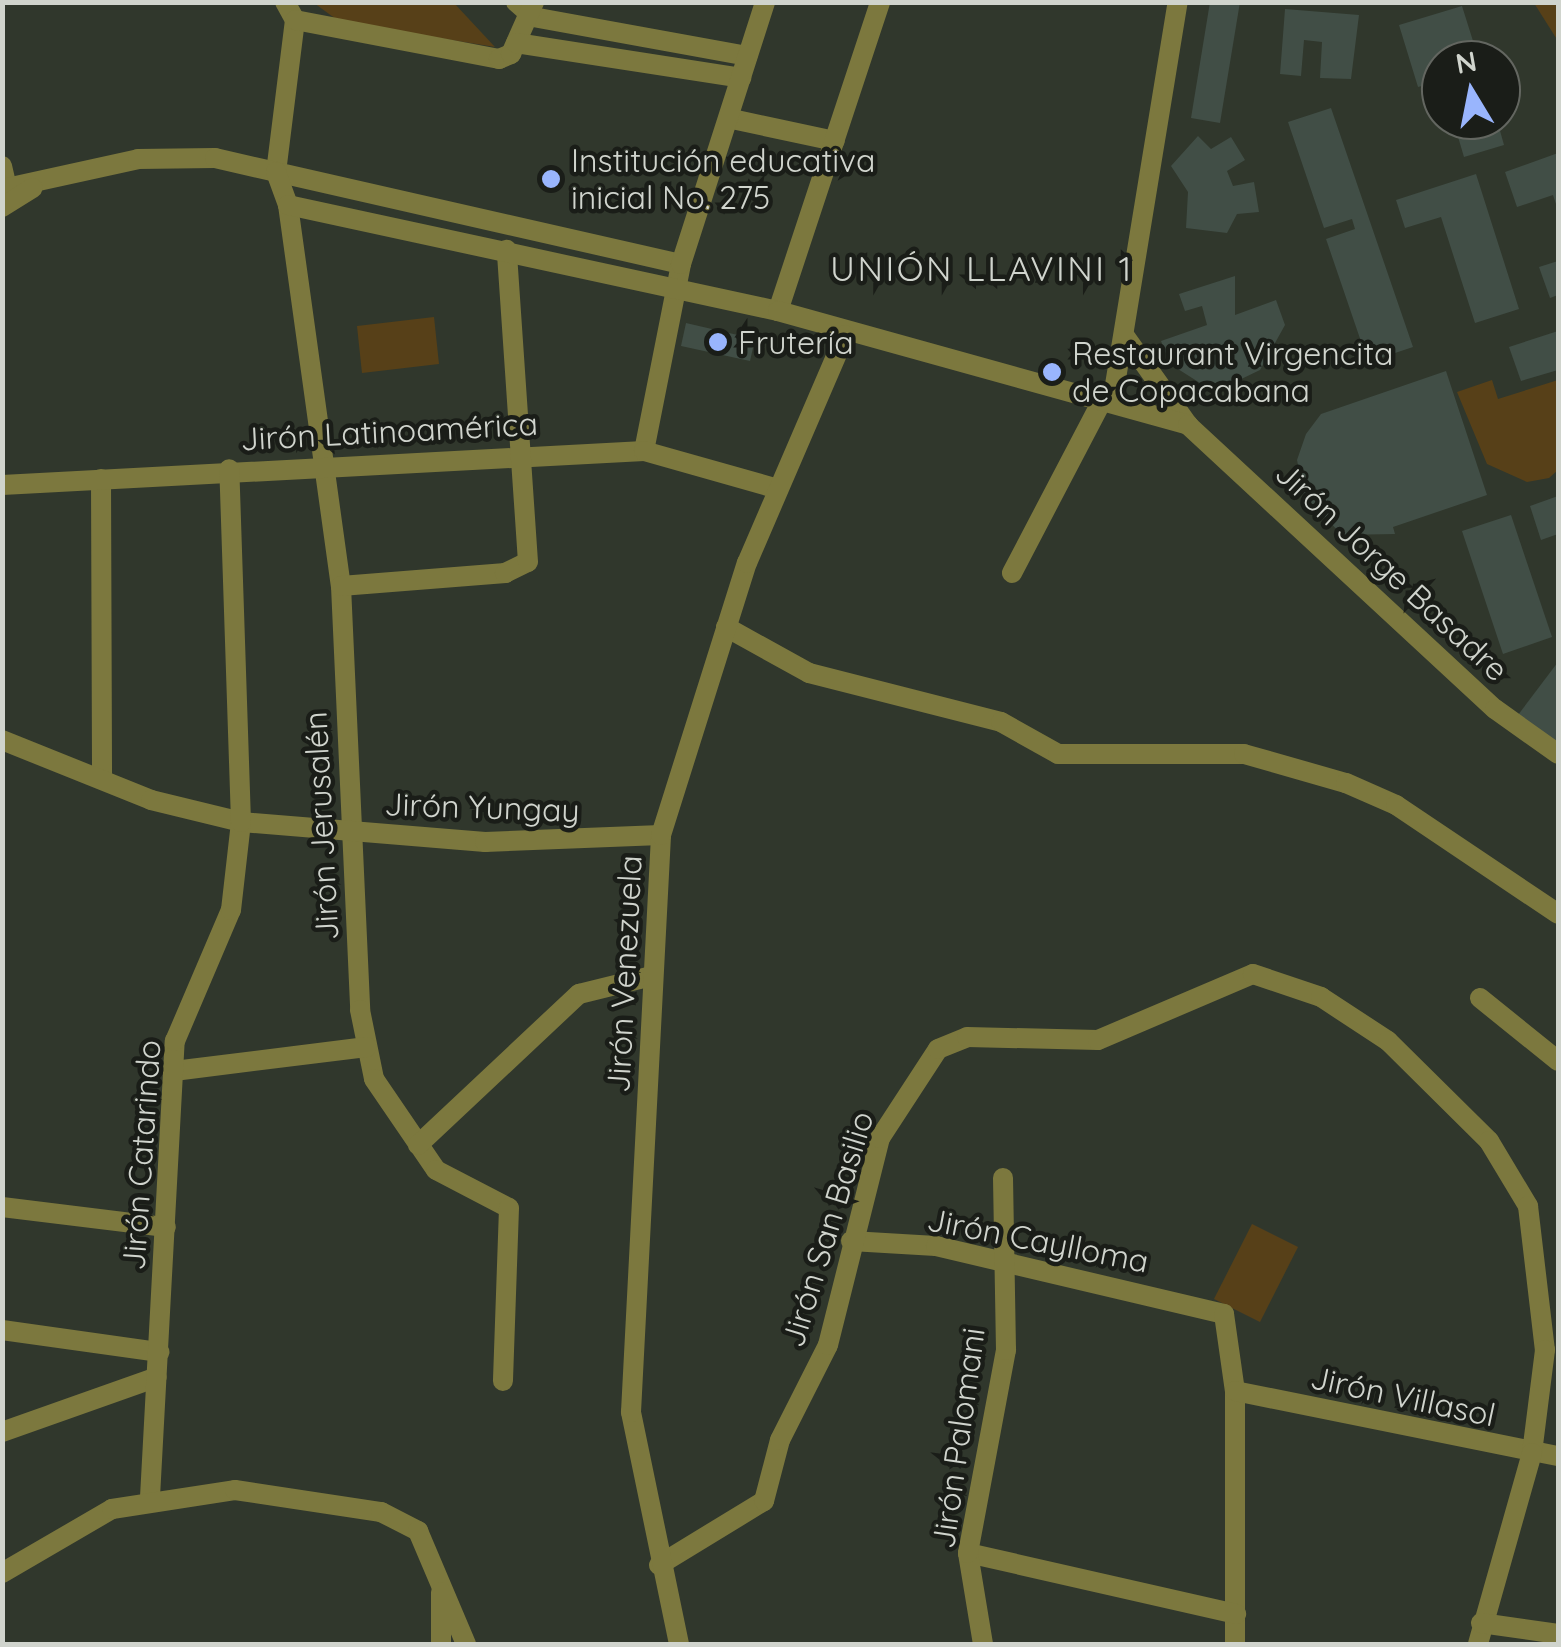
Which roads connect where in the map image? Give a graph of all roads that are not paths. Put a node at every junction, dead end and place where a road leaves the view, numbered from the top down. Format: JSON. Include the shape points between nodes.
{"nodes":[{"id":1,"x":516,"y":2,"type":"edge"},
{"id":2,"x":765,"y":2,"type":"edge"},
{"id":3,"x":880,"y":2,"type":"edge"},
{"id":4,"x":1178,"y":2,"type":"edge"},
{"id":5,"x":533,"y":10,"type":"edge"},
{"id":6,"x":290,"y":11,"type":"edge"},
{"id":7,"x":516,"y":43,"type":"junction"},
{"id":8,"x":747,"y":56,"type":"junction"},
{"id":9,"x":741,"y":78,"type":"junction"},
{"id":10,"x":732,"y":118,"type":"junction"},
{"id":11,"x":835,"y":141,"type":"junction"},
{"id":12,"x":2,"y":166,"type":"edge"},
{"id":13,"x":276,"y":172,"type":"junction"},
{"id":14,"x":4,"y":195,"type":"edge"},
{"id":15,"x":288,"y":206,"type":"junction"},
{"id":16,"x":507,"y":250,"type":"junction"},
{"id":17,"x":681,"y":264,"type":"junction"},
{"id":18,"x":681,"y":288,"type":"junction"},
{"id":19,"x":778,"y":311,"type":"junction"},
{"id":20,"x":845,"y":335,"type":"junction"},
{"id":21,"x":1124,"y":335,"type":"junction"},
{"id":22,"x":1107,"y":402,"type":"junction"},
{"id":23,"x":1188,"y":426,"type":"junction"},
{"id":24,"x":644,"y":451,"type":"junction"},
{"id":25,"x":526,"y":453,"type":"junction"},
{"id":26,"x":324,"y":468,"type":"junction"},
{"id":27,"x":228,"y":469,"type":"junction"},
{"id":28,"x":101,"y":479,"type":"junction"},
{"id":29,"x":2,"y":484,"type":"edge"},
{"id":30,"x":775,"y":488,"type":"junction"},
{"id":31,"x":1012,"y":573,"type":"dead end"},
{"id":32,"x":341,"y":586,"type":"junction"},
{"id":33,"x":726,"y":627,"type":"junction"},
{"id":34,"x":2,"y":740,"type":"edge"},
{"id":35,"x":1558,"y":754,"type":"edge"},
{"id":36,"x":102,"y":776,"type":"junction"},
{"id":37,"x":242,"y":822,"type":"junction"},
{"id":38,"x":349,"y":831,"type":"junction"},
{"id":39,"x":661,"y":835,"type":"junction"},
{"id":40,"x":1558,"y":914,"type":"edge"},
{"id":41,"x":652,"y":976,"type":"junction"},
{"id":42,"x":1480,"y":998,"type":"dead end"},
{"id":43,"x":367,"y":1047,"type":"junction"},
{"id":44,"x":1558,"y":1061,"type":"edge"},
{"id":45,"x":174,"y":1071,"type":"junction"},
{"id":46,"x":418,"y":1145,"type":"junction"},
{"id":47,"x":1003,"y":1178,"type":"dead end"},
{"id":48,"x":2,"y":1207,"type":"edge"},
{"id":49,"x":166,"y":1227,"type":"junction"},
{"id":50,"x":852,"y":1241,"type":"junction"},
{"id":51,"x":1003,"y":1262,"type":"junction"},
{"id":52,"x":2,"y":1330,"type":"edge"},
{"id":53,"x":160,"y":1352,"type":"junction"},
{"id":54,"x":157,"y":1377,"type":"junction"},
{"id":55,"x":502,"y":1381,"type":"dead end"},
{"id":56,"x":1235,"y":1392,"type":"junction"},
{"id":57,"x":2,"y":1432,"type":"edge"},
{"id":58,"x":1532,"y":1453,"type":"junction"},
{"id":59,"x":1558,"y":1456,"type":"edge"},
{"id":60,"x":150,"y":1496,"type":"junction"},
{"id":61,"x":968,"y":1553,"type":"junction"},
{"id":62,"x":659,"y":1566,"type":"junction"},
{"id":63,"x":2,"y":1573,"type":"edge"},
{"id":64,"x":441,"y":1580,"type":"junction"},
{"id":65,"x":1236,"y":1614,"type":"junction"},
{"id":66,"x":1481,"y":1623,"type":"junction"},
{"id":67,"x":1558,"y":1634,"type":"edge"},
{"id":68,"x":441,"y":1644,"type":"edge"},
{"id":69,"x":466,"y":1644,"type":"edge"},
{"id":70,"x":678,"y":1644,"type":"edge"},
{"id":71,"x":983,"y":1644,"type":"edge"},
{"id":72,"x":1236,"y":1644,"type":"edge"},
{"id":73,"x":1478,"y":1644,"type":"edge"}],
"edges":[{"from":1,"to":5,"type":"street"},
{"from":2,"to":8,"type":"street"},
{"from":3,"to":11,"type":"street"},
{"from":4,"to":21,"type":"street"},
{"from":5,"to":7,"type":"street"},
{"from":5,"to":8,"type":"street"},
{"from":6,"to":7,"type":"street","via":[[499,59]]},
{"from":6,"to":13,"type":"street"},
{"from":7,"to":9,"type":"street"},
{"from":8,"to":9,"type":"street"},
{"from":9,"to":10,"type":"street"},
{"from":10,"to":11,"type":"street"},
{"from":10,"to":17,"type":"street"},
{"from":11,"to":19,"type":"street"},
{"from":12,"to":14,"type":"street"},
{"from":13,"to":14,"type":"street","via":[[187,153],[50,175]]},
{"from":13,"to":15,"type":"street","name":"Jirón Jerusalén"},
{"from":13,"to":17,"type":"street"},
{"from":15,"to":16,"type":"street"},
{"from":15,"to":26,"type":"street","name":"Jirón Jerusalén"},
{"from":16,"to":18,"type":"street"},
{"from":16,"to":25,"type":"street"},
{"from":17,"to":18,"type":"street"},
{"from":18,"to":19,"type":"street"},
{"from":18,"to":24,"type":"street"},
{"from":19,"to":20,"type":"street"},
{"from":20,"to":22,"type":"street"},
{"from":20,"to":30,"type":"street","name":"Jirón Venezuela"},
{"from":21,"to":22,"type":"street"},
{"from":21,"to":23,"type":"street"},
{"from":22,"to":23,"type":"street"},
{"from":22,"to":31,"type":"street"},
{"from":23,"to":35,"type":"street","name":"Jirón Jorge Basadre","via":[[1495,709]]},
{"from":24,"to":25,"type":"street","name":"Jirón Latinoamérica"},
{"from":24,"to":30,"type":"street","name":"Jirón Latinoamérica"},
{"from":25,"to":26,"type":"street","name":"Jirón Latinoamérica"},
{"from":25,"to":32,"type":"street","via":[[531,552],[505,573]]},
{"from":26,"to":27,"type":"street","name":"Jirón Latinoamérica"},
{"from":26,"to":32,"type":"street","name":"Jirón Jerusalén"},
{"from":27,"to":28,"type":"street","name":"Jirón Latinoamérica"},
{"from":27,"to":37,"type":"street","name":"Jirón Catarindo"},
{"from":28,"to":29,"type":"street","name":"Jirón Latinoamérica"},
{"from":28,"to":36,"type":"street"},
{"from":30,"to":33,"type":"street","name":"Jirón Venezuela"},
{"from":32,"to":38,"type":"street","name":"Jirón Jerusalén"},
{"from":33,"to":39,"type":"street","name":"Jirón Venezuela"},
{"from":33,"to":40,"type":"street","via":[[809,673],[1002,722],[1058,754],[1244,754],[1346,783],[1396,805]]},
{"from":34,"to":36,"type":"street","name":"Jirón Yungay"},
{"from":36,"to":37,"type":"street","name":"Jirón Yungay","via":[[151,800]]},
{"from":37,"to":38,"type":"street","name":"Jirón Yungay"},
{"from":37,"to":45,"type":"street","name":"Jirón Catarindo","via":[[231,910],[182,1018]]},
{"from":38,"to":39,"type":"street","name":"Jirón Yungay","via":[[485,842]]},
{"from":38,"to":43,"type":"street","name":"Jirón Jerusalén"},
{"from":39,"to":41,"type":"street","name":"Jirón Venezuela"},
{"from":41,"to":46,"type":"street","via":[[579,994]]},
{"from":41,"to":62,"type":"street","name":"Jirón Venezuela","via":[[630,1354]]},
{"from":42,"to":44,"type":"street"},
{"from":43,"to":45,"type":"street"},
{"from":43,"to":46,"type":"street","name":"Jirón Jerusalén","via":[[385,1101]]},
{"from":45,"to":49,"type":"street","name":"Jirón Catarindo"},
{"from":46,"to":55,"type":"street","name":"Jirón Jerusalén","via":[[436,1170],[509,1208]]},
{"from":47,"to":51,"type":"street","name":"Jirón Palomani"},
{"from":48,"to":49,"type":"street"},
{"from":49,"to":53,"type":"street","name":"Jirón Catarindo"},
{"from":50,"to":51,"type":"street","name":"Jirón Caylloma"},
{"from":50,"to":58,"type":"street","name":"Jirón San Basilio","via":[[880,1138],[916,1072],[967,1037],[1098,1040],[1253,974],[1322,998],[1388,1041],[1454,1102],[1528,1206],[1546,1326]]},
{"from":50,"to":62,"type":"street","name":"Jirón San Basilio","via":[[828,1345],[780,1440],[764,1502]]},
{"from":51,"to":56,"type":"street","name":"Jirón Caylloma","via":[[1211,1306],[1228,1326]]},
{"from":51,"to":61,"type":"street","name":"Jirón Palomani","via":[[1006,1350]]},
{"from":52,"to":53,"type":"street"},
{"from":53,"to":54,"type":"street","name":"Jirón Catarindo"},
{"from":54,"to":57,"type":"street"},
{"from":54,"to":60,"type":"street","name":"Jirón Catarindo"},
{"from":56,"to":58,"type":"street","name":"Jirón Villasol"},
{"from":56,"to":65,"type":"street"},
{"from":58,"to":59,"type":"street","name":"Jirón Villasol"},
{"from":58,"to":66,"type":"street","name":"Jirón San Basilio"},
{"from":60,"to":63,"type":"street","via":[[71,1527]]},
{"from":60,"to":64,"type":"street","via":[[235,1490],[381,1512],[418,1531]]},
{"from":61,"to":65,"type":"street"},
{"from":61,"to":71,"type":"street","name":"Jirón Palomani"},
{"from":62,"to":70,"type":"street","name":"Jirón Venezuela"},
{"from":64,"to":68,"type":"street"},
{"from":64,"to":69,"type":"street"},
{"from":65,"to":72,"type":"street"},
{"from":66,"to":67,"type":"street"},
{"from":66,"to":73,"type":"street","name":"Jirón San Basilio"}]}
